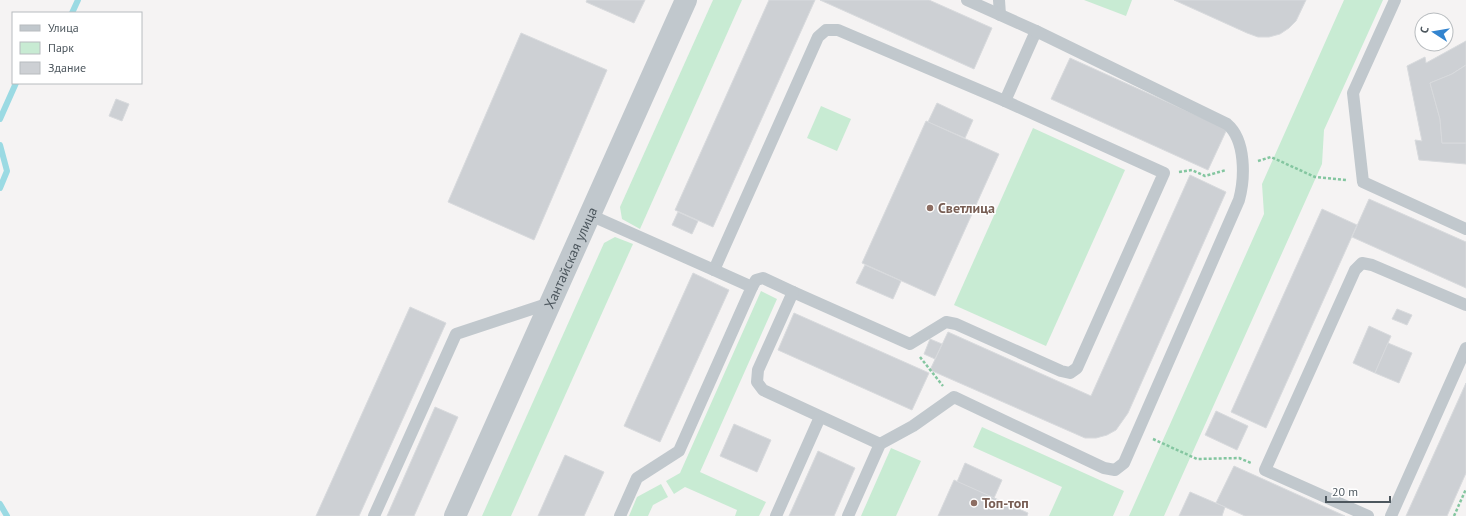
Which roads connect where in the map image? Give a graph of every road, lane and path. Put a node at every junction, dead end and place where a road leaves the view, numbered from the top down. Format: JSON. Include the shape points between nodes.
{"nodes":[{"id":1,"x":686,"y":0,"type":"edge"},
{"id":2,"x":967,"y":0,"type":"edge"},
{"id":3,"x":998,"y":0,"type":"edge"},
{"id":4,"x":1395,"y":0,"type":"edge"},
{"id":5,"x":1000,"y":15,"type":"junction"},
{"id":6,"x":1036,"y":31,"type":"junction"},
{"id":7,"x":1005,"y":101,"type":"junction"},
{"id":8,"x":1243,"y":166,"type":"junction"},
{"id":9,"x":1164,"y":173,"type":"junction"},
{"id":10,"x":1363,"y":182,"type":"junction"},
{"id":11,"x":590,"y":215,"type":"junction"},
{"id":12,"x":1466,"y":229,"type":"edge"},
{"id":13,"x":714,"y":270,"type":"junction"},
{"id":14,"x":752,"y":287,"type":"junction"},
{"id":15,"x":793,"y":292,"type":"junction"},
{"id":16,"x":550,"y":303,"type":"junction"},
{"id":17,"x":1466,"y":305,"type":"edge"},
{"id":18,"x":910,"y":344,"type":"junction"},
{"id":19,"x":1466,"y":348,"type":"edge"},
{"id":20,"x":954,"y":397,"type":"junction"},
{"id":21,"x":820,"y":417,"type":"junction"},
{"id":22,"x":1156,"y":440,"type":"dead end"},
{"id":23,"x":880,"y":444,"type":"junction"},
{"id":24,"x":1265,"y":470,"type":"junction"},
{"id":25,"x":1466,"y":489,"type":"edge"},
{"id":26,"x":374,"y":516,"type":"edge"},
{"id":27,"x":455,"y":516,"type":"edge"},
{"id":28,"x":620,"y":516,"type":"edge"},
{"id":29,"x":776,"y":516,"type":"edge"},
{"id":30,"x":848,"y":516,"type":"edge"},
{"id":31,"x":1368,"y":516,"type":"edge"},
{"id":32,"x":1391,"y":516,"type":"edge"},
{"id":33,"x":1454,"y":516,"type":"edge"}],
"edges":[{"from":1,"to":11,"type":"street","name":"Хантайская улица"},
{"from":2,"to":5,"type":"lane"},
{"from":3,"to":5,"type":"lane"},
{"from":4,"to":10,"type":"lane","via":[[1353,93]]},
{"from":5,"to":6,"type":"lane"},
{"from":6,"to":7,"type":"lane"},
{"from":6,"to":8,"type":"lane","via":[[1227,124],[1237,137]]},
{"from":7,"to":9,"type":"lane"},
{"from":7,"to":13,"type":"lane","via":[[838,30],[826,30],[818,37]]},
{"from":8,"to":9,"type":"path","via":[[1205,176],[1192,170]]},
{"from":8,"to":10,"type":"path","via":[[1272,157],[1316,177]]},
{"from":8,"to":20,"type":"lane","via":[[1243,186],[1239,200],[1124,463],[1115,470],[1104,468]]},
{"from":9,"to":18,"type":"lane","via":[[1077,368],[1070,373],[946,322]]},
{"from":10,"to":12,"type":"lane"},
{"from":11,"to":13,"type":"lane"},
{"from":11,"to":16,"type":"street","name":"Хантайская улица"},
{"from":13,"to":14,"type":"lane"},
{"from":14,"to":15,"type":"lane","via":[[756,280],[763,278]]},
{"from":14,"to":28,"type":"lane","via":[[679,451],[637,478]]},
{"from":15,"to":18,"type":"lane"},
{"from":15,"to":21,"type":"lane","via":[[758,370],[757,382],[763,390]]},
{"from":16,"to":26,"type":"lane","via":[[456,334]]},
{"from":16,"to":27,"type":"street","name":"Хантайская улица"},
{"from":17,"to":24,"type":"lane","via":[[1362,263],[1355,270]]},
{"from":18,"to":20,"type":"path","via":[[930,372]]},
{"from":19,"to":32,"type":"lane"},
{"from":20,"to":23,"type":"lane","via":[[913,426]]},
{"from":21,"to":23,"type":"lane"},
{"from":21,"to":29,"type":"lane"},
{"from":22,"to":24,"type":"path","via":[[1197,458],[1239,458]]},
{"from":23,"to":30,"type":"lane"},
{"from":24,"to":31,"type":"lane"},
{"from":25,"to":33,"type":"path"}]}
